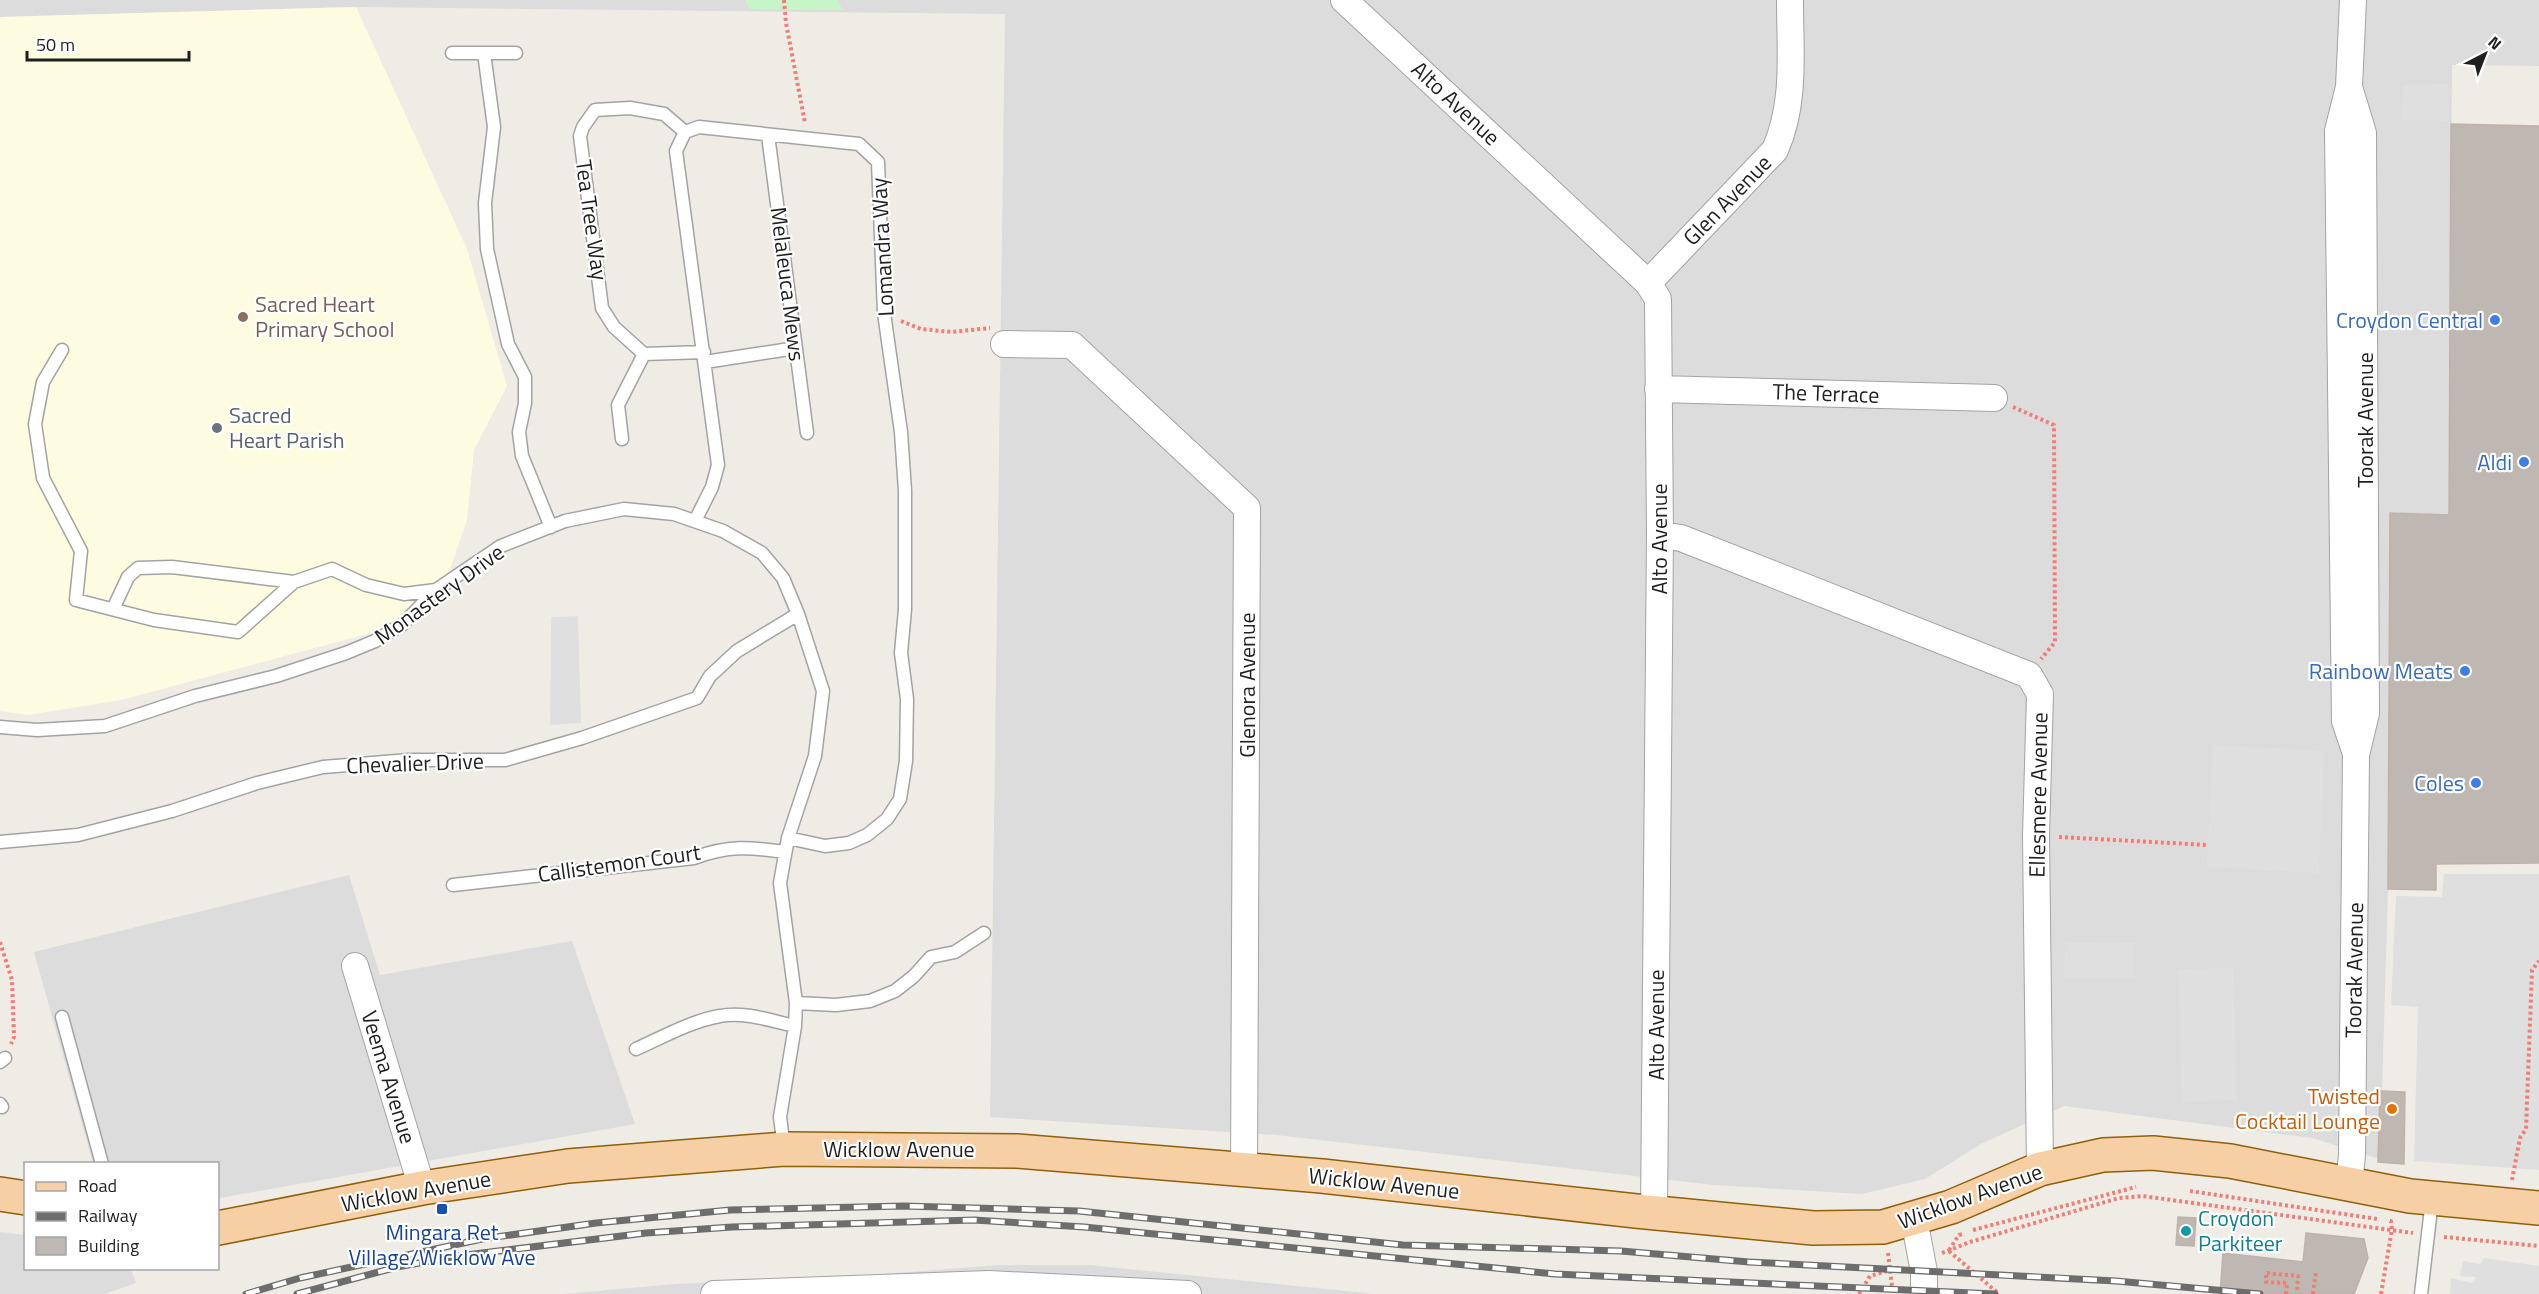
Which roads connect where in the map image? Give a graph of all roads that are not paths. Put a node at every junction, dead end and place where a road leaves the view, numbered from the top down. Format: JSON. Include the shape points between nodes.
{"nodes":[{"id":1,"x":1344,"y":0,"type":"edge"},
{"id":2,"x":1790,"y":0,"type":"edge"},
{"id":3,"x":2353,"y":0,"type":"edge"},
{"id":4,"x":452,"y":53,"type":"dead end"},
{"id":5,"x":484,"y":53,"type":"junction"},
{"id":6,"x":516,"y":53,"type":"dead end"},
{"id":7,"x":685,"y":132,"type":"junction"},
{"id":8,"x":768,"y":135,"type":"junction"},
{"id":9,"x":1648,"y":283,"type":"junction"},
{"id":10,"x":1004,"y":344,"type":"road end"},
{"id":11,"x":796,"y":348,"type":"junction"},
{"id":12,"x":62,"y":350,"type":"dead end"},
{"id":13,"x":644,"y":354,"type":"junction"},
{"id":14,"x":705,"y":357,"type":"junction"},
{"id":15,"x":1658,"y":389,"type":"junction"},
{"id":16,"x":1994,"y":398,"type":"road end"},
{"id":17,"x":807,"y":433,"type":"dead end"},
{"id":18,"x":622,"y":439,"type":"dead end"},
{"id":19,"x":694,"y":521,"type":"junction"},
{"id":20,"x":551,"y":527,"type":"junction"},
{"id":21,"x":1660,"y":535,"type":"junction"},
{"id":22,"x":294,"y":582,"type":"junction"},
{"id":23,"x":436,"y":590,"type":"junction"},
{"id":24,"x":113,"y":609,"type":"junction"},
{"id":25,"x":798,"y":614,"type":"junction"},
{"id":26,"x":0,"y":727,"type":"edge"},
{"id":27,"x":788,"y":838,"type":"junction"},
{"id":28,"x":0,"y":842,"type":"edge"},
{"id":29,"x":785,"y":852,"type":"junction"},
{"id":30,"x":453,"y":885,"type":"dead end"},
{"id":31,"x":984,"y":933,"type":"dead end"},
{"id":32,"x":355,"y":966,"type":"dead end"},
{"id":33,"x":796,"y":1003,"type":"junction"},
{"id":34,"x":62,"y":1017,"type":"dead end"},
{"id":35,"x":795,"y":1026,"type":"junction"},
{"id":36,"x":636,"y":1049,"type":"dead end"},
{"id":37,"x":784,"y":1149,"type":"junction"},
{"id":38,"x":101,"y":1162,"type":"edge"},
{"id":39,"x":2040,"y":1169,"type":"junction"},
{"id":40,"x":1245,"y":1170,"type":"junction"},
{"id":41,"x":2349,"y":1185,"type":"junction"},
{"id":42,"x":422,"y":1188,"type":"junction"},
{"id":43,"x":0,"y":1194,"type":"edge"},
{"id":44,"x":24,"y":1198,"type":"edge"},
{"id":45,"x":2432,"y":1198,"type":"junction"},
{"id":46,"x":2539,"y":1208,"type":"edge"},
{"id":47,"x":1654,"y":1212,"type":"junction"},
{"id":48,"x":1914,"y":1219,"type":"junction"},
{"id":49,"x":219,"y":1228,"type":"edge"},
{"id":50,"x":989,"y":1289,"type":"edge"},
{"id":51,"x":714,"y":1294,"type":"edge"},
{"id":52,"x":1188,"y":1294,"type":"edge"},
{"id":53,"x":1924,"y":1294,"type":"edge"},
{"id":54,"x":2421,"y":1294,"type":"edge"}],
"edges":[{"from":1,"to":9,"type":"street","name":"Alto Avenue"},
{"from":2,"to":9,"type":"street","name":"Glen Avenue","via":[[1790,100],[1775,150]]},
{"from":3,"to":41,"type":"street","name":"Toorak Avenue","via":[[2349,87],[2338,131],[2345,721],[2356,755]]},
{"from":4,"to":5,"type":"lane"},
{"from":5,"to":6,"type":"lane"},
{"from":5,"to":20,"type":"lane","via":[[494,127],[485,203],[487,249],[508,344],[525,377],[519,432],[522,456]]},
{"from":7,"to":8,"type":"lane","name":"Lomandra Way","via":[[699,127]]},
{"from":7,"to":13,"type":"lane","name":"Tea Tree Way","via":[[664,114],[630,108],[595,110],[580,136],[602,308],[614,327]]},
{"from":7,"to":14,"type":"lane","via":[[676,151]]},
{"from":8,"to":11,"type":"lane","name":"Melaleuca Mews"},
{"from":8,"to":27,"type":"lane","name":"Lomandra Way","via":[[859,144],[878,162],[884,314],[905,491],[901,653],[907,730],[900,799],[887,819],[849,843],[825,846]]},
{"from":9,"to":15,"type":"street","name":"Alto Avenue","via":[[1658,299]]},
{"from":10,"to":40,"type":"street","name":"Glenora Avenue","via":[[1072,345],[1248,507]]},
{"from":11,"to":14,"type":"lane"},
{"from":11,"to":17,"type":"lane","name":"Melaleuca Mews"},
{"from":12,"to":24,"type":"lane","via":[[44,382],[36,424],[43,478],[81,551],[76,600]]},
{"from":13,"to":14,"type":"lane"},
{"from":13,"to":18,"type":"lane","via":[[618,405]]},
{"from":14,"to":19,"type":"lane","via":[[718,465],[712,487]]},
{"from":15,"to":16,"type":"street","name":"The Terrace"},
{"from":15,"to":21,"type":"street","name":"Alto Avenue"},
{"from":19,"to":20,"type":"lane","name":"Monastery Drive","via":[[674,514],[624,509]]},
{"from":19,"to":25,"type":"lane","name":"Monastery Drive","via":[[723,531],[762,553],[783,578]]},
{"from":20,"to":23,"type":"lane","name":"Monastery Drive","via":[[501,546]]},
{"from":21,"to":39,"type":"street","name":"Ellesmere Avenue","via":[[1681,538],[2029,675],[2040,694],[2036,836]]},
{"from":21,"to":47,"type":"street","name":"Alto Avenue"},
{"from":22,"to":23,"type":"lane","via":[[332,569],[366,585],[404,594]]},
{"from":22,"to":24,"type":"lane","via":[[238,632],[154,620]]},
{"from":22,"to":24,"type":"lane","via":[[172,567],[138,568],[128,577]]},
{"from":23,"to":26,"type":"lane","name":"Monastery Drive","via":[[403,624],[375,641],[276,676],[195,696],[105,726],[37,730]]},
{"from":25,"to":27,"type":"lane","name":"Monastery Drive","via":[[823,691],[815,756]]},
{"from":25,"to":28,"type":"lane","name":"Chevalier Drive","via":[[737,651],[710,676],[697,698],[582,738],[505,760],[409,760],[323,767],[78,835]]},
{"from":27,"to":29,"type":"lane","name":"Monastery Drive"},
{"from":29,"to":30,"type":"lane","name":"Callistemon Court","via":[[748,847],[718,849],[694,858]]},
{"from":29,"to":33,"type":"lane","name":"Monastery Drive","via":[[780,883]]},
{"from":31,"to":33,"type":"lane","via":[[956,952],[931,957],[895,991],[870,1001],[836,1005]]},
{"from":32,"to":42,"type":"street","name":"Veema Avenue"},
{"from":33,"to":35,"type":"lane","name":"Monastery Drive"},
{"from":34,"to":38,"type":"lane"},
{"from":35,"to":36,"type":"lane","via":[[750,1016],[722,1016],[692,1024]]},
{"from":35,"to":37,"type":"lane","name":"Monastery Drive","via":[[780,1117]]},
{"from":37,"to":40,"type":"main road","name":"Wicklow Avenue","via":[[1017,1151]]},
{"from":37,"to":42,"type":"main road","name":"Wicklow Avenue","via":[[568,1166]]},
{"from":39,"to":41,"type":"main road","name":"Wicklow Avenue","via":[[2103,1155],[2154,1153],[2230,1161]]},
{"from":39,"to":48,"type":"main road","name":"Wicklow Avenue"},
{"from":40,"to":47,"type":"main road","name":"Wicklow Avenue"},
{"from":41,"to":45,"type":"main road","name":"Wicklow Avenue"},
{"from":42,"to":49,"type":"main road","name":"Wicklow Avenue"},
{"from":43,"to":44,"type":"main road"},
{"from":45,"to":46,"type":"main road","name":"Wicklow Avenue"},
{"from":45,"to":54,"type":"lane"},
{"from":47,"to":48,"type":"main road","name":"Wicklow Avenue","via":[[1813,1228],[1872,1228]]},
{"from":48,"to":53,"type":"street"},
{"from":50,"to":51,"type":"street"},
{"from":50,"to":52,"type":"street"}]}
